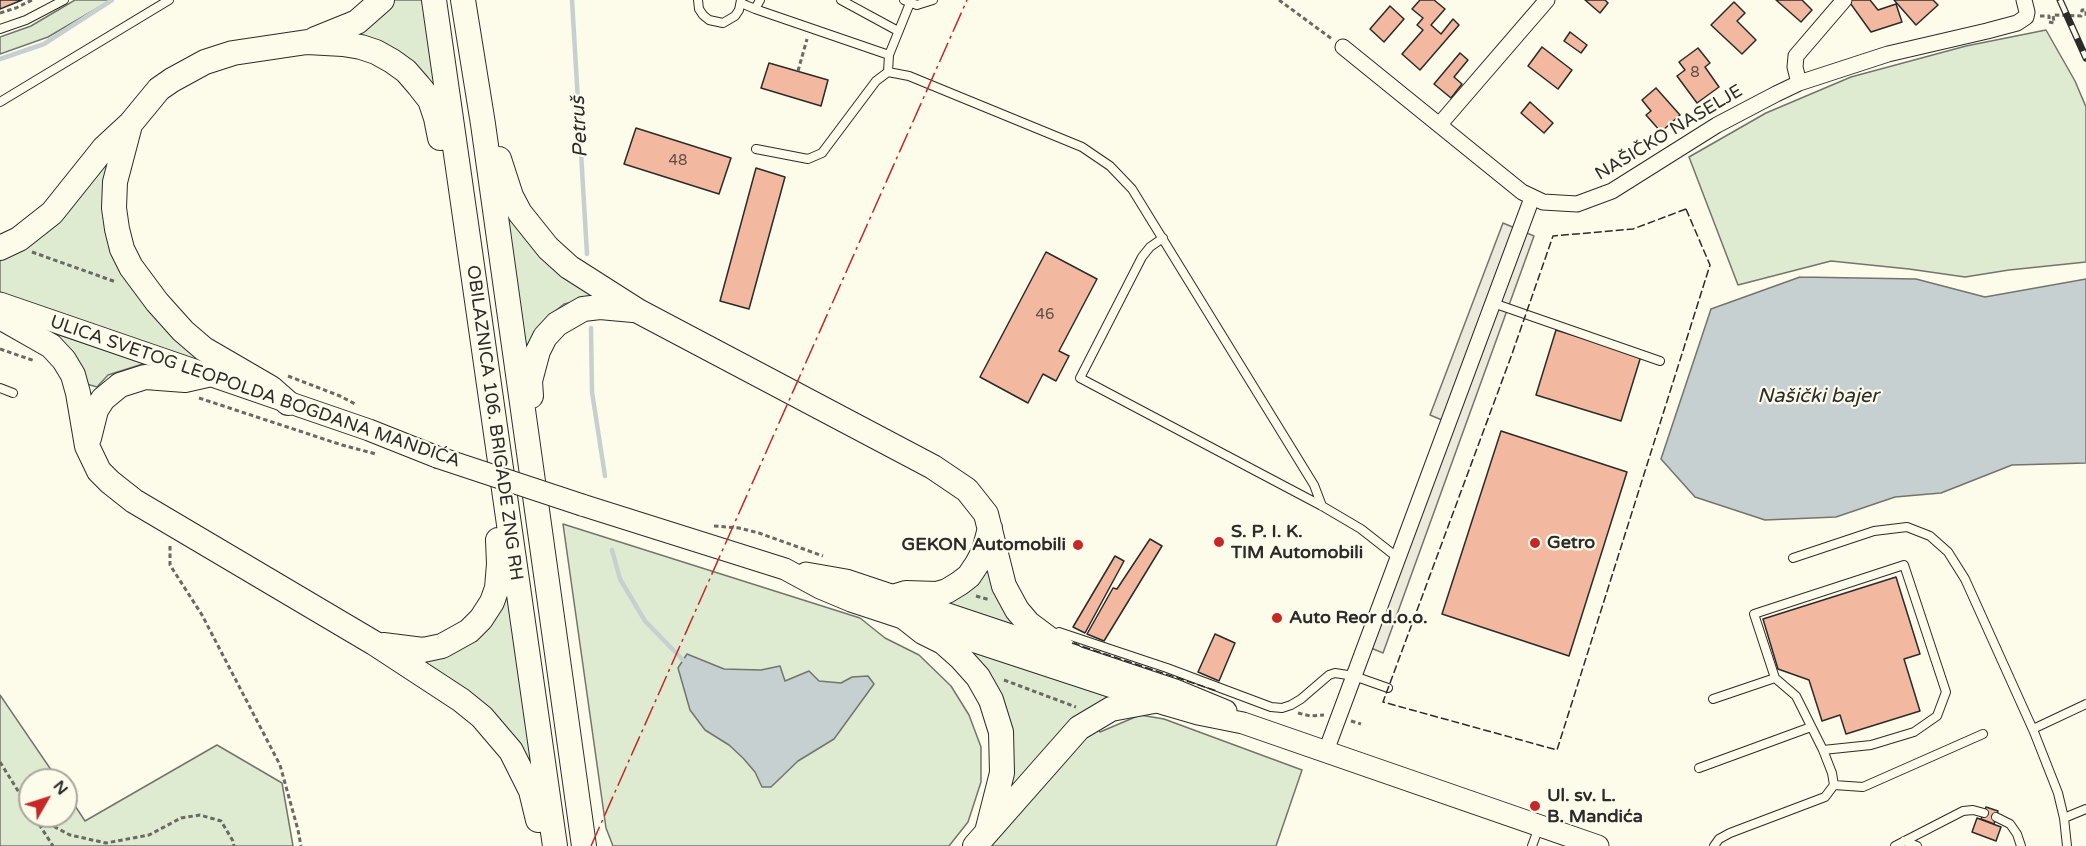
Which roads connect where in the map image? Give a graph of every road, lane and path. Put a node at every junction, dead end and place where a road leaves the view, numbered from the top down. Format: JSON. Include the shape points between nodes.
{"nodes":[{"id":1,"x":32,"y":0,"type":"edge"},
{"id":2,"x":64,"y":0,"type":"edge"},
{"id":3,"x":169,"y":0,"type":"edge"},
{"id":4,"x":382,"y":0,"type":"edge"},
{"id":5,"x":434,"y":0,"type":"edge"},
{"id":6,"x":463,"y":0,"type":"edge"},
{"id":7,"x":698,"y":0,"type":"edge"},
{"id":8,"x":760,"y":0,"type":"edge"},
{"id":9,"x":841,"y":0,"type":"edge"},
{"id":10,"x":933,"y":0,"type":"edge"},
{"id":11,"x":1279,"y":0,"type":"edge"},
{"id":12,"x":1546,"y":0,"type":"edge"},
{"id":13,"x":1844,"y":0,"type":"edge"},
{"id":14,"x":2024,"y":1,"type":"edge"},
{"id":15,"x":741,"y":2,"type":"edge"},
{"id":16,"x":907,"y":2,"type":"edge"},
{"id":17,"x":755,"y":9,"type":"junction"},
{"id":18,"x":0,"y":13,"type":"edge"},
{"id":19,"x":2086,"y":18,"type":"edge"},
{"id":20,"x":810,"y":28,"type":"junction"},
{"id":21,"x":0,"y":29,"type":"edge"},
{"id":22,"x":898,"y":31,"type":"junction"},
{"id":23,"x":307,"y":42,"type":"junction"},
{"id":24,"x":1343,"y":47,"type":"joint"},
{"id":25,"x":889,"y":55,"type":"junction"},
{"id":26,"x":798,"y":71,"type":"dead end"},
{"id":27,"x":888,"y":72,"type":"junction"},
{"id":28,"x":1798,"y":83,"type":"junction"},
{"id":29,"x":0,"y":102,"type":"edge"},
{"id":30,"x":131,"y":123,"type":"junction"},
{"id":31,"x":483,"y":124,"type":"junction"},
{"id":32,"x":1440,"y":124,"type":"junction"},
{"id":33,"x":756,"y":149,"type":"dead end"},
{"id":34,"x":462,"y":194,"type":"junction"},
{"id":35,"x":1532,"y":198,"type":"junction"},
{"id":36,"x":1163,"y":238,"type":"junction"},
{"id":37,"x":0,"y":248,"type":"edge"},
{"id":38,"x":0,"y":303,"type":"edge"},
{"id":39,"x":1493,"y":303,"type":"junction"},
{"id":40,"x":638,"y":311,"type":"junction"},
{"id":41,"x":0,"y":317,"type":"edge"},
{"id":42,"x":0,"y":349,"type":"edge"},
{"id":43,"x":38,"y":362,"type":"dead end"},
{"id":44,"x":1660,"y":362,"type":"dead end"},
{"id":45,"x":207,"y":375,"type":"junction"},
{"id":46,"x":0,"y":388,"type":"edge"},
{"id":47,"x":13,"y":393,"type":"dead end"},
{"id":48,"x":191,"y":395,"type":"dead end"},
{"id":49,"x":288,"y":403,"type":"junction"},
{"id":50,"x":527,"y":441,"type":"junction"},
{"id":51,"x":87,"y":446,"type":"junction"},
{"id":52,"x":376,"y":454,"type":"dead end"},
{"id":53,"x":505,"y":500,"type":"junction"},
{"id":54,"x":1322,"y":506,"type":"junction"},
{"id":55,"x":706,"y":525,"type":"dead end"},
{"id":56,"x":990,"y":528,"type":"junction"},
{"id":57,"x":168,"y":538,"type":"dead end"},
{"id":58,"x":1398,"y":558,"type":"junction"},
{"id":59,"x":1793,"y":558,"type":"dead end"},
{"id":60,"x":833,"y":559,"type":"dead end"},
{"id":61,"x":960,"y":583,"type":"junction"},
{"id":62,"x":1011,"y":600,"type":"junction"},
{"id":63,"x":899,"y":607,"type":"junction"},
{"id":64,"x":1059,"y":632,"type":"dead end"},
{"id":65,"x":374,"y":644,"type":"junction"},
{"id":66,"x":1072,"y":656,"type":"junction"},
{"id":67,"x":1354,"y":676,"type":"junction"},
{"id":68,"x":1775,"y":678,"type":"junction"},
{"id":69,"x":1388,"y":688,"type":"dead end"},
{"id":70,"x":1713,"y":699,"type":"dead end"},
{"id":71,"x":1154,"y":701,"type":"junction"},
{"id":72,"x":2086,"y":704,"type":"edge"},
{"id":73,"x":1243,"y":723,"type":"junction"},
{"id":74,"x":1811,"y":728,"type":"junction"},
{"id":75,"x":2033,"y":729,"type":"junction"},
{"id":76,"x":1983,"y":734,"type":"dead end"},
{"id":77,"x":1823,"y":750,"type":"junction"},
{"id":78,"x":1326,"y":752,"type":"junction"},
{"id":79,"x":0,"y":762,"type":"edge"},
{"id":80,"x":1699,"y":768,"type":"dead end"},
{"id":81,"x":1834,"y":785,"type":"junction"},
{"id":82,"x":18,"y":791,"type":"edge"},
{"id":83,"x":577,"y":795,"type":"junction"},
{"id":84,"x":2086,"y":809,"type":"edge"},
{"id":85,"x":1984,"y":813,"type":"dead end"},
{"id":86,"x":1996,"y":817,"type":"dead end"},
{"id":87,"x":2064,"y":818,"type":"junction"},
{"id":88,"x":1539,"y":825,"type":"junction"},
{"id":89,"x":42,"y":828,"type":"edge"},
{"id":90,"x":57,"y":828,"type":"edge"},
{"id":91,"x":981,"y":839,"type":"edge"},
{"id":92,"x":1904,"y":842,"type":"junction"},
{"id":93,"x":53,"y":846,"type":"edge"},
{"id":94,"x":234,"y":846,"type":"edge"},
{"id":95,"x":301,"y":846,"type":"edge"},
{"id":96,"x":547,"y":846,"type":"edge"},
{"id":97,"x":555,"y":846,"type":"edge"},
{"id":98,"x":584,"y":846,"type":"edge"},
{"id":99,"x":599,"y":846,"type":"edge"},
{"id":100,"x":1532,"y":846,"type":"edge"},
{"id":101,"x":1598,"y":846,"type":"edge"},
{"id":102,"x":1714,"y":846,"type":"edge"},
{"id":103,"x":1895,"y":846,"type":"edge"},
{"id":104,"x":1917,"y":846,"type":"edge"},
{"id":105,"x":2021,"y":846,"type":"edge"},
{"id":106,"x":2067,"y":846,"type":"edge"}],
"edges":[{"from":1,"to":18,"type":"path"},
{"from":2,"to":21,"type":"lane"},
{"from":3,"to":29,"type":"lane"},
{"from":4,"to":23,"type":"highway","via":[[357,22]]},
{"from":5,"to":34,"type":"highway","name":"OBILAZNICA 106. BRIGADE ZNG RH"},
{"from":6,"to":31,"type":"highway","name":"OBILAZNICA 106. BRIGADE ZNG RH"},
{"from":7,"to":15,"type":"lane","via":[[703,15],[716,22],[730,20]]},
{"from":8,"to":17,"type":"lane"},
{"from":9,"to":22,"type":"lane"},
{"from":10,"to":16,"type":"lane","via":[[917,5]]},
{"from":11,"to":24,"type":"path"},
{"from":12,"to":32,"type":"street"},
{"from":13,"to":28,"type":"street","via":[[1796,56]]},
{"from":14,"to":19,"type":"path","via":[[2031,2],[2041,16],[2049,16],[2049,22],[2054,23],[2053,15],[2081,16],[2082,9],[2086,10]]},
{"from":14,"to":28,"type":"street","name":"NAŠIČKO NASELJE","via":[[2026,17],[2017,23],[1888,54]]},
{"from":15,"to":17,"type":"lane"},
{"from":16,"to":22,"type":"lane"},
{"from":17,"to":20,"type":"lane"},
{"from":20,"to":25,"type":"lane"},
{"from":20,"to":26,"type":"path"},
{"from":22,"to":25,"type":"lane"},
{"from":23,"to":30,"type":"highway","via":[[206,62],[159,89]]},
{"from":23,"to":34,"type":"highway","via":[[361,47],[406,71],[430,100],[441,147]]},
{"from":24,"to":32,"type":"street","name":"NAŠIČKO NASELJE"},
{"from":25,"to":27,"type":"lane"},
{"from":27,"to":33,"type":"lane","via":[[876,81],[822,153],[808,159]]},
{"from":27,"to":36,"type":"lane","via":[[909,76],[1082,147],[1110,166],[1132,189]]},
{"from":28,"to":35,"type":"street","name":"NAŠIČKO NASELJE","via":[[1717,125],[1628,182],[1590,201],[1564,205]]},
{"from":30,"to":37,"type":"highway","via":[[104,148],[52,213],[19,239]]},
{"from":30,"to":49,"type":"highway","via":[[115,182],[114,208],[122,249],[131,267],[190,337]]},
{"from":31,"to":40,"type":"highway","via":[[494,144],[511,196],[533,232],[569,267]]},
{"from":31,"to":50,"type":"highway","name":"OBILAZNICA 106. BRIGADE ZNG RH"},
{"from":32,"to":35,"type":"street","name":"NAŠIČKO NASELJE"},
{"from":34,"to":53,"type":"highway","name":"OBILAZNICA 106. BRIGADE ZNG RH"},
{"from":35,"to":39,"type":"street"},
{"from":36,"to":54,"type":"lane","via":[[1314,485]]},
{"from":36,"to":54,"type":"lane","via":[[1142,257],[1080,378]]},
{"from":38,"to":45,"type":"main road","name":"ULICA SVETOG LEOPOLDA BOGDANA MANDIĆA"},
{"from":39,"to":44,"type":"lane"},
{"from":39,"to":58,"type":"street"},
{"from":40,"to":50,"type":"highway","via":[[614,307],[583,309],[557,324],[545,338],[530,381]]},
{"from":40,"to":56,"type":"highway","via":[[948,476],[977,500]]},
{"from":41,"to":51,"type":"highway","via":[[51,346],[64,360],[78,393]]},
{"from":42,"to":43,"type":"path"},
{"from":45,"to":49,"type":"main road","name":"ULICA SVETOG LEOPOLDA BOGDANA MANDIĆA"},
{"from":45,"to":51,"type":"highway","via":[[185,380],[145,377],[120,385],[96,410]]},
{"from":46,"to":47,"type":"lane"},
{"from":48,"to":52,"type":"path"},
{"from":49,"to":63,"type":"main road","name":"ULICA SVETOG LEOPOLDA BOGDANA MANDIĆA","bridge":true,"via":[[437,457],[784,569],[851,601]]},
{"from":50,"to":83,"type":"highway","name":"OBILAZNICA 106. BRIGADE ZNG RH"},
{"from":51,"to":65,"type":"highway","via":[[99,471],[134,501]]},
{"from":53,"to":65,"type":"highway","via":[[498,525],[497,588],[481,619],[469,631],[442,646],[415,650]]},
{"from":53,"to":97,"type":"highway","name":"OBILAZNICA 106. BRIGADE ZNG RH"},
{"from":54,"to":58,"type":"lane","via":[[1361,529]]},
{"from":55,"to":60,"type":"path","via":[[759,533]]},
{"from":56,"to":61,"type":"highway","via":[[977,564]]},
{"from":56,"to":62,"type":"highway"},
{"from":57,"to":95,"type":"path","via":[[170,565],[201,615],[280,765]]},
{"from":58,"to":67,"type":"street"},
{"from":59,"to":75,"type":"lane","via":[[1874,531],[1906,527],[1930,536],[1948,552],[1965,579]]},
{"from":61,"to":62,"type":"path","via":[[968,594],[1000,603]]},
{"from":61,"to":63,"type":"highway","via":[[937,594],[906,593]]},
{"from":62,"to":66,"type":"highway","via":[[1029,624]]},
{"from":63,"to":66,"type":"main road","name":"ULICA SVETOG LEOPOLDA BOGDANA MANDIĆA"},
{"from":63,"to":71,"type":"main road","name":"ULICA SVETOG LEOPOLDA BOGDANA MANDIĆA"},
{"from":63,"to":91,"type":"highway","via":[[923,632],[962,658],[991,700],[1001,732],[1002,773]]},
{"from":64,"to":67,"type":"lane","via":[[1271,707],[1291,705],[1329,675]]},
{"from":65,"to":96,"type":"highway","via":[[461,700],[496,731],[522,770]]},
{"from":66,"to":73,"type":"main road","name":"ULICA SVETOG LEOPOLDA BOGDANA MANDIĆA","via":[[1204,701]]},
{"from":67,"to":69,"type":"lane"},
{"from":67,"to":78,"type":"street"},
{"from":68,"to":70,"type":"lane"},
{"from":68,"to":74,"type":"lane","via":[[1796,696]]},
{"from":68,"to":77,"type":"lane","via":[[1754,615],[1904,565],[1946,692],[1937,716],[1914,732],[1871,745]]},
{"from":71,"to":73,"type":"main road","name":"ULICA SVETOG LEOPOLDA BOGDANA MANDIĆA"},
{"from":71,"to":91,"type":"highway","via":[[1112,709],[1079,728]]},
{"from":72,"to":75,"type":"lane"},
{"from":73,"to":78,"type":"main road","name":"ULICA SVETOG LEOPOLDA BOGDANA MANDIĆA"},
{"from":74,"to":77,"type":"lane"},
{"from":74,"to":80,"type":"lane"},
{"from":75,"to":87,"type":"lane"},
{"from":76,"to":81,"type":"lane","via":[[1863,787]]},
{"from":77,"to":81,"type":"lane"},
{"from":78,"to":88,"type":"main road","name":"ULICA SVETOG LEOPOLDA BOGDANA MANDIĆA"},
{"from":79,"to":82,"type":"path"},
{"from":81,"to":102,"type":"lane","via":[[1825,797],[1730,833]]},
{"from":83,"to":98,"type":"highway","name":"OBILAZNICA 106. BRIGADE ZNG RH"},
{"from":83,"to":99,"type":"highway"},
{"from":84,"to":87,"type":"lane"},
{"from":85,"to":92,"type":"lane","via":[[1963,811]]},
{"from":86,"to":105,"type":"lane","via":[[2010,824]]},
{"from":87,"to":106,"type":"lane"},
{"from":88,"to":100,"type":"lane"},
{"from":88,"to":101,"type":"main road","name":"ULICA SVETOG LEOPOLDA BOGDANA MANDIĆA"},
{"from":89,"to":93,"type":"path"},
{"from":90,"to":94,"type":"path","via":[[106,843],[149,835],[181,818],[201,815],[221,821]]},
{"from":92,"to":103,"type":"lane"},
{"from":92,"to":104,"type":"lane"}]}
